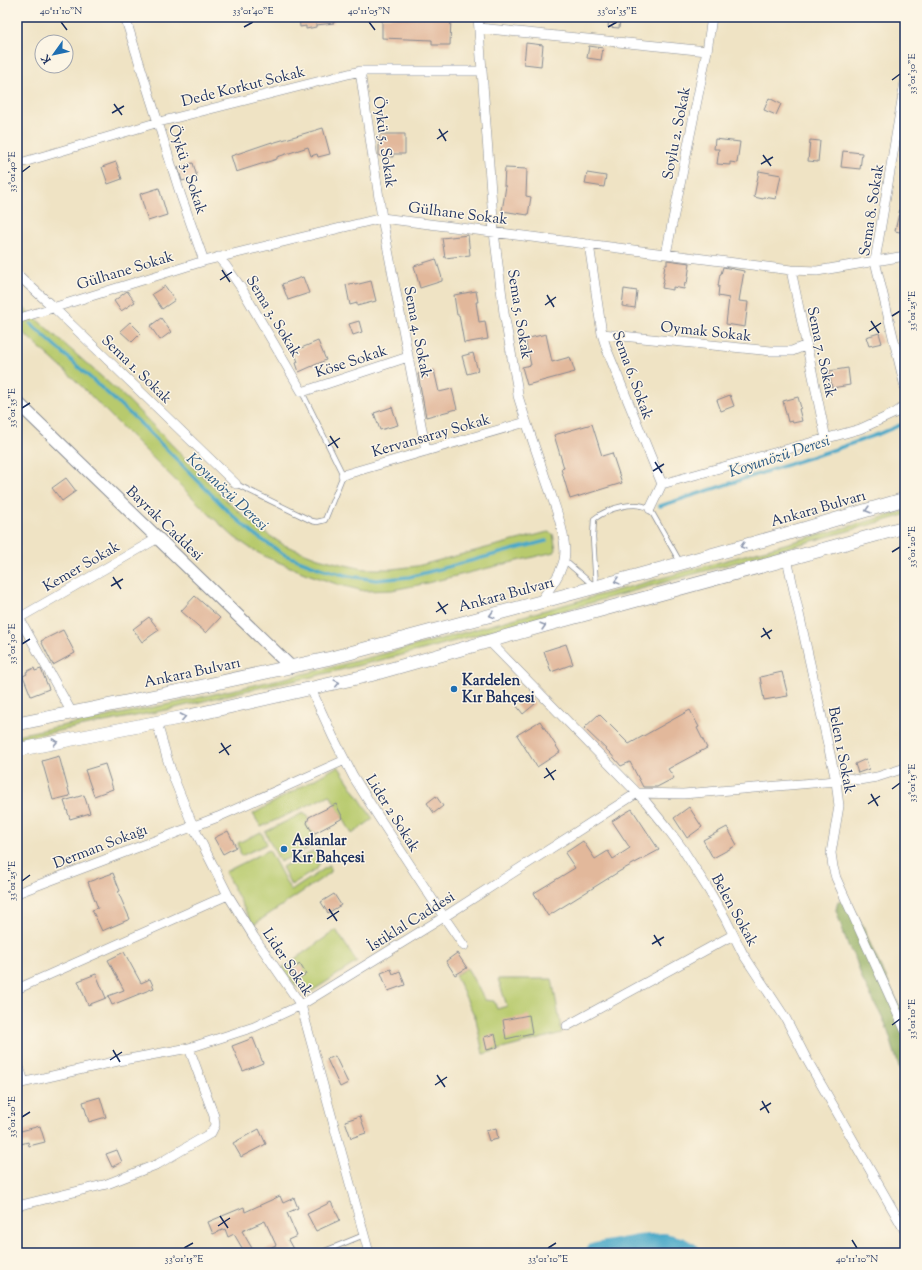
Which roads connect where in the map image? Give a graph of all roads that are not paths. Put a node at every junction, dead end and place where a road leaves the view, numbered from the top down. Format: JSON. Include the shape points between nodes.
{"nodes":[{"id":1,"x":125,"y":17,"type":"edge"},
{"id":2,"x":478,"y":17,"type":"edge"},
{"id":3,"x":712,"y":17,"type":"edge"},
{"id":4,"x":479,"y":28,"type":"junction"},
{"id":5,"x":707,"y":51,"type":"junction"},
{"id":6,"x":360,"y":71,"type":"junction"},
{"id":7,"x":482,"y":71,"type":"junction"},
{"id":8,"x":905,"y":82,"type":"edge"},
{"id":9,"x":159,"y":122,"type":"junction"},
{"id":10,"x":17,"y":164,"type":"edge"},
{"id":11,"x":382,"y":218,"type":"junction"},
{"id":12,"x":494,"y":232,"type":"junction"},
{"id":13,"x":589,"y":244,"type":"junction"},
{"id":14,"x":666,"y":254,"type":"junction"},
{"id":15,"x":905,"y":256,"type":"edge"},
{"id":16,"x":218,"y":257,"type":"junction"},
{"id":17,"x":204,"y":261,"type":"junction"},
{"id":18,"x":875,"y":261,"type":"junction"},
{"id":19,"x":792,"y":270,"type":"junction"},
{"id":20,"x":17,"y":274,"type":"edge"},
{"id":21,"x":53,"y":307,"type":"junction"},
{"id":22,"x":17,"y":319,"type":"edge"},
{"id":23,"x":602,"y":334,"type":"junction"},
{"id":24,"x":807,"y":345,"type":"junction"},
{"id":25,"x":408,"y":357,"type":"junction"},
{"id":26,"x":905,"y":387,"type":"edge"},
{"id":27,"x":302,"y":392,"type":"junction"},
{"id":28,"x":905,"y":406,"type":"edge"},
{"id":29,"x":19,"y":407,"type":"edge"},
{"id":30,"x":526,"y":422,"type":"junction"},
{"id":31,"x":826,"y":439,"type":"junction"},
{"id":32,"x":426,"y":451,"type":"junction"},
{"id":33,"x":343,"y":475,"type":"junction"},
{"id":34,"x":236,"y":484,"type":"joint"},
{"id":35,"x":662,"y":484,"type":"junction"},
{"id":36,"x":905,"y":499,"type":"edge"},
{"id":37,"x":650,"y":509,"type":"junction"},
{"id":38,"x":905,"y":527,"type":"edge"},
{"id":39,"x":158,"y":538,"type":"junction"},
{"id":40,"x":787,"y":559,"type":"junction"},
{"id":41,"x":564,"y":560,"type":"junction"},
{"id":42,"x":680,"y":564,"type":"junction"},
{"id":43,"x":596,"y":587,"type":"junction"},
{"id":44,"x":540,"y":602,"type":"junction"},
{"id":45,"x":18,"y":616,"type":"edge"},
{"id":46,"x":489,"y":641,"type":"junction"},
{"id":47,"x":291,"y":667,"type":"junction"},
{"id":48,"x":311,"y":689,"type":"junction"},
{"id":49,"x":72,"y":713,"type":"junction"},
{"id":50,"x":157,"y":722,"type":"junction"},
{"id":51,"x":17,"y":724,"type":"edge"},
{"id":52,"x":17,"y":750,"type":"edge"},
{"id":53,"x":345,"y":760,"type":"junction"},
{"id":54,"x":905,"y":768,"type":"edge"},
{"id":55,"x":836,"y":780,"type":"junction"},
{"id":56,"x":637,"y":793,"type":"junction"},
{"id":57,"x":193,"y":826,"type":"junction"},
{"id":58,"x":17,"y":893,"type":"edge"},
{"id":59,"x":228,"y":895,"type":"junction"},
{"id":60,"x":444,"y":918,"type":"junction"},
{"id":61,"x":734,"y":935,"type":"junction"},
{"id":62,"x":464,"y":946,"type":"dead end"},
{"id":63,"x":17,"y":989,"type":"edge"},
{"id":64,"x":302,"y":1005,"type":"junction"},
{"id":65,"x":568,"y":1026,"type":"dead end"},
{"id":66,"x":905,"y":1030,"type":"edge"},
{"id":67,"x":188,"y":1048,"type":"junction"},
{"id":68,"x":17,"y":1061,"type":"edge"},
{"id":69,"x":20,"y":1083,"type":"edge"},
{"id":70,"x":17,"y":1206,"type":"edge"},
{"id":71,"x":905,"y":1231,"type":"edge"},
{"id":72,"x":364,"y":1235,"type":"junction"},
{"id":73,"x":320,"y":1253,"type":"edge"},
{"id":74,"x":369,"y":1253,"type":"edge"}],
"edges":[{"from":1,"to":9,"type":"street","name":"Öykü 3. Sokak"},
{"from":2,"to":4,"type":"street","name":"Sema 5. Sokak"},
{"from":3,"to":5,"type":"street","name":"Soylu 2. Sokak"},
{"from":4,"to":5,"type":"street"},
{"from":4,"to":7,"type":"street","name":"Sema 5. Sokak"},
{"from":5,"to":14,"type":"street","name":"Soylu 2. Sokak"},
{"from":6,"to":7,"type":"street","name":"Dede Korkut Sokak"},
{"from":6,"to":9,"type":"street","name":"Dede Korkut Sokak"},
{"from":6,"to":11,"type":"street","name":"Öykü 5. Sokak"},
{"from":7,"to":12,"type":"street","name":"Sema 5. Sokak"},
{"from":8,"to":18,"type":"street","name":"Sema 8. Sokak"},
{"from":9,"to":10,"type":"street","name":"Dede Korkut Sokak"},
{"from":9,"to":17,"type":"street","name":"Öykü 3. Sokak"},
{"from":11,"to":12,"type":"street","name":"Gülhane Sokak"},
{"from":11,"to":16,"type":"street","name":"Gülhane Sokak"},
{"from":11,"to":25,"type":"street","name":"Sema 4. Sokak"},
{"from":12,"to":13,"type":"street","name":"Gülhane Sokak"},
{"from":12,"to":30,"type":"street","name":"Sema 5. Sokak","via":[[504,313],[518,396]]},
{"from":13,"to":14,"type":"street","name":"Gülhane Sokak"},
{"from":13,"to":23,"type":"street","name":"Sema 6. Sokak"},
{"from":14,"to":19,"type":"street","name":"Gülhane Sokak"},
{"from":15,"to":18,"type":"street","name":"Gülhane Sokak"},
{"from":16,"to":17,"type":"street","name":"Gülhane Sokak"},
{"from":16,"to":27,"type":"street","name":"Sema 3. Sokak","via":[[242,289]]},
{"from":17,"to":21,"type":"street","name":"Gülhane Sokak"},
{"from":18,"to":19,"type":"street","name":"Gülhane Sokak","via":[[817,271]]},
{"from":18,"to":26,"type":"street","name":"Sema 8. Sokak"},
{"from":19,"to":24,"type":"street","name":"Sema 7. Sokak"},
{"from":20,"to":21,"type":"street","name":"Sema 1. Sokak"},
{"from":21,"to":22,"type":"street","name":"Gülhane Sokak"},
{"from":21,"to":34,"type":"street","name":"Sema 1. Sokak"},
{"from":23,"to":24,"type":"street","name":"Oymak Sokak","via":[[770,351],[792,351]]},
{"from":23,"to":35,"type":"street","name":"Sema 6. Sokak","via":[[606,350]]},
{"from":24,"to":31,"type":"street","name":"Sema 7. Sokak"},
{"from":25,"to":27,"type":"street","name":"Köse Sokak"},
{"from":25,"to":32,"type":"street","name":"Sema 4. Sokak"},
{"from":27,"to":33,"type":"lane"},
{"from":28,"to":31,"type":"street","via":[[860,429]]},
{"from":29,"to":39,"type":"street","name":"Bayrak Caddesi"},
{"from":30,"to":32,"type":"street","name":"Kervansaray Sokak"},
{"from":30,"to":41,"type":"street","name":"Sema 5. Sokak","via":[[560,521],[565,549]]},
{"from":31,"to":35,"type":"street"},
{"from":32,"to":33,"type":"street","name":"Kervansaray Sokak"},
{"from":33,"to":34,"type":"lane","via":[[325,520],[317,522]]},
{"from":35,"to":37,"type":"street"},
{"from":36,"to":42,"type":"main road","name":"Ankara Bulvarı","one_way":true},
{"from":37,"to":42,"type":"lane"},
{"from":37,"to":43,"type":"lane","via":[[635,504],[614,509],[594,519]]},
{"from":38,"to":40,"type":"main road"},
{"from":39,"to":45,"type":"street","name":"Kemer Sokak"},
{"from":39,"to":47,"type":"street","name":"Bayrak Caddesi"},
{"from":46,"to":40,"type":"main road","one_way":true},
{"from":40,"to":55,"type":"street","name":"Belen 1 Sokak"},
{"from":41,"to":43,"type":"lane"},
{"from":41,"to":44,"type":"street","name":"Sema 5. Sokak","via":[[560,572]]},
{"from":42,"to":43,"type":"main road","name":"Ankara Bulvarı","one_way":true},
{"from":43,"to":44,"type":"main road","name":"Ankara Bulvarı"},
{"from":44,"to":47,"type":"main road","name":"Ankara Bulvarı","one_way":true},
{"from":45,"to":49,"type":"street"},
{"from":48,"to":46,"type":"main road","one_way":true},
{"from":46,"to":56,"type":"street","name":"Belen Sokak"},
{"from":47,"to":49,"type":"main road","name":"Ankara Bulvarı"},
{"from":50,"to":48,"type":"main road","one_way":true},
{"from":48,"to":53,"type":"street","name":"Lider 2 Sokak"},
{"from":49,"to":51,"type":"main road","name":"Ankara Bulvarı"},
{"from":52,"to":50,"type":"main road","one_way":true},
{"from":50,"to":57,"type":"street","name":"Lider Sokak","via":[[169,765]]},
{"from":53,"to":57,"type":"street","name":"Derman Sokağı"},
{"from":53,"to":60,"type":"street","name":"Lider 2 Sokak"},
{"from":54,"to":55,"type":"street","via":[[877,777]]},
{"from":55,"to":56,"type":"street","via":[[683,794]]},
{"from":55,"to":66,"type":"street","name":"Belen 1 Sokak","via":[[839,806],[831,853],[836,878]]},
{"from":56,"to":60,"type":"street","name":"İstiklal Caddesi"},
{"from":56,"to":61,"type":"street","name":"Belen Sokak","via":[[682,848]]},
{"from":57,"to":58,"type":"street","name":"Derman Sokağı"},
{"from":57,"to":59,"type":"street","name":"Lider Sokak"},
{"from":59,"to":63,"type":"street"},
{"from":59,"to":64,"type":"street","name":"Lider Sokak"},
{"from":60,"to":62,"type":"street","name":"Lider 2 Sokak"},
{"from":60,"to":64,"type":"street","name":"İstiklal Caddesi"},
{"from":61,"to":65,"type":"street"},
{"from":61,"to":71,"type":"street","name":"Belen Sokak","via":[[753,970],[786,1019]]},
{"from":64,"to":67,"type":"street","name":"İstiklal Caddesi","via":[[254,1027]]},
{"from":64,"to":72,"type":"street","name":"Lider Sokak"},
{"from":67,"to":69,"type":"street","name":"İstiklal Caddesi"},
{"from":67,"to":70,"type":"street","via":[[214,1116],[215,1125],[211,1133],[158,1164],[107,1184]]},
{"from":68,"to":69,"type":"street"},
{"from":72,"to":73,"type":"lane"},
{"from":72,"to":74,"type":"street","name":"Lider Sokak"}]}
